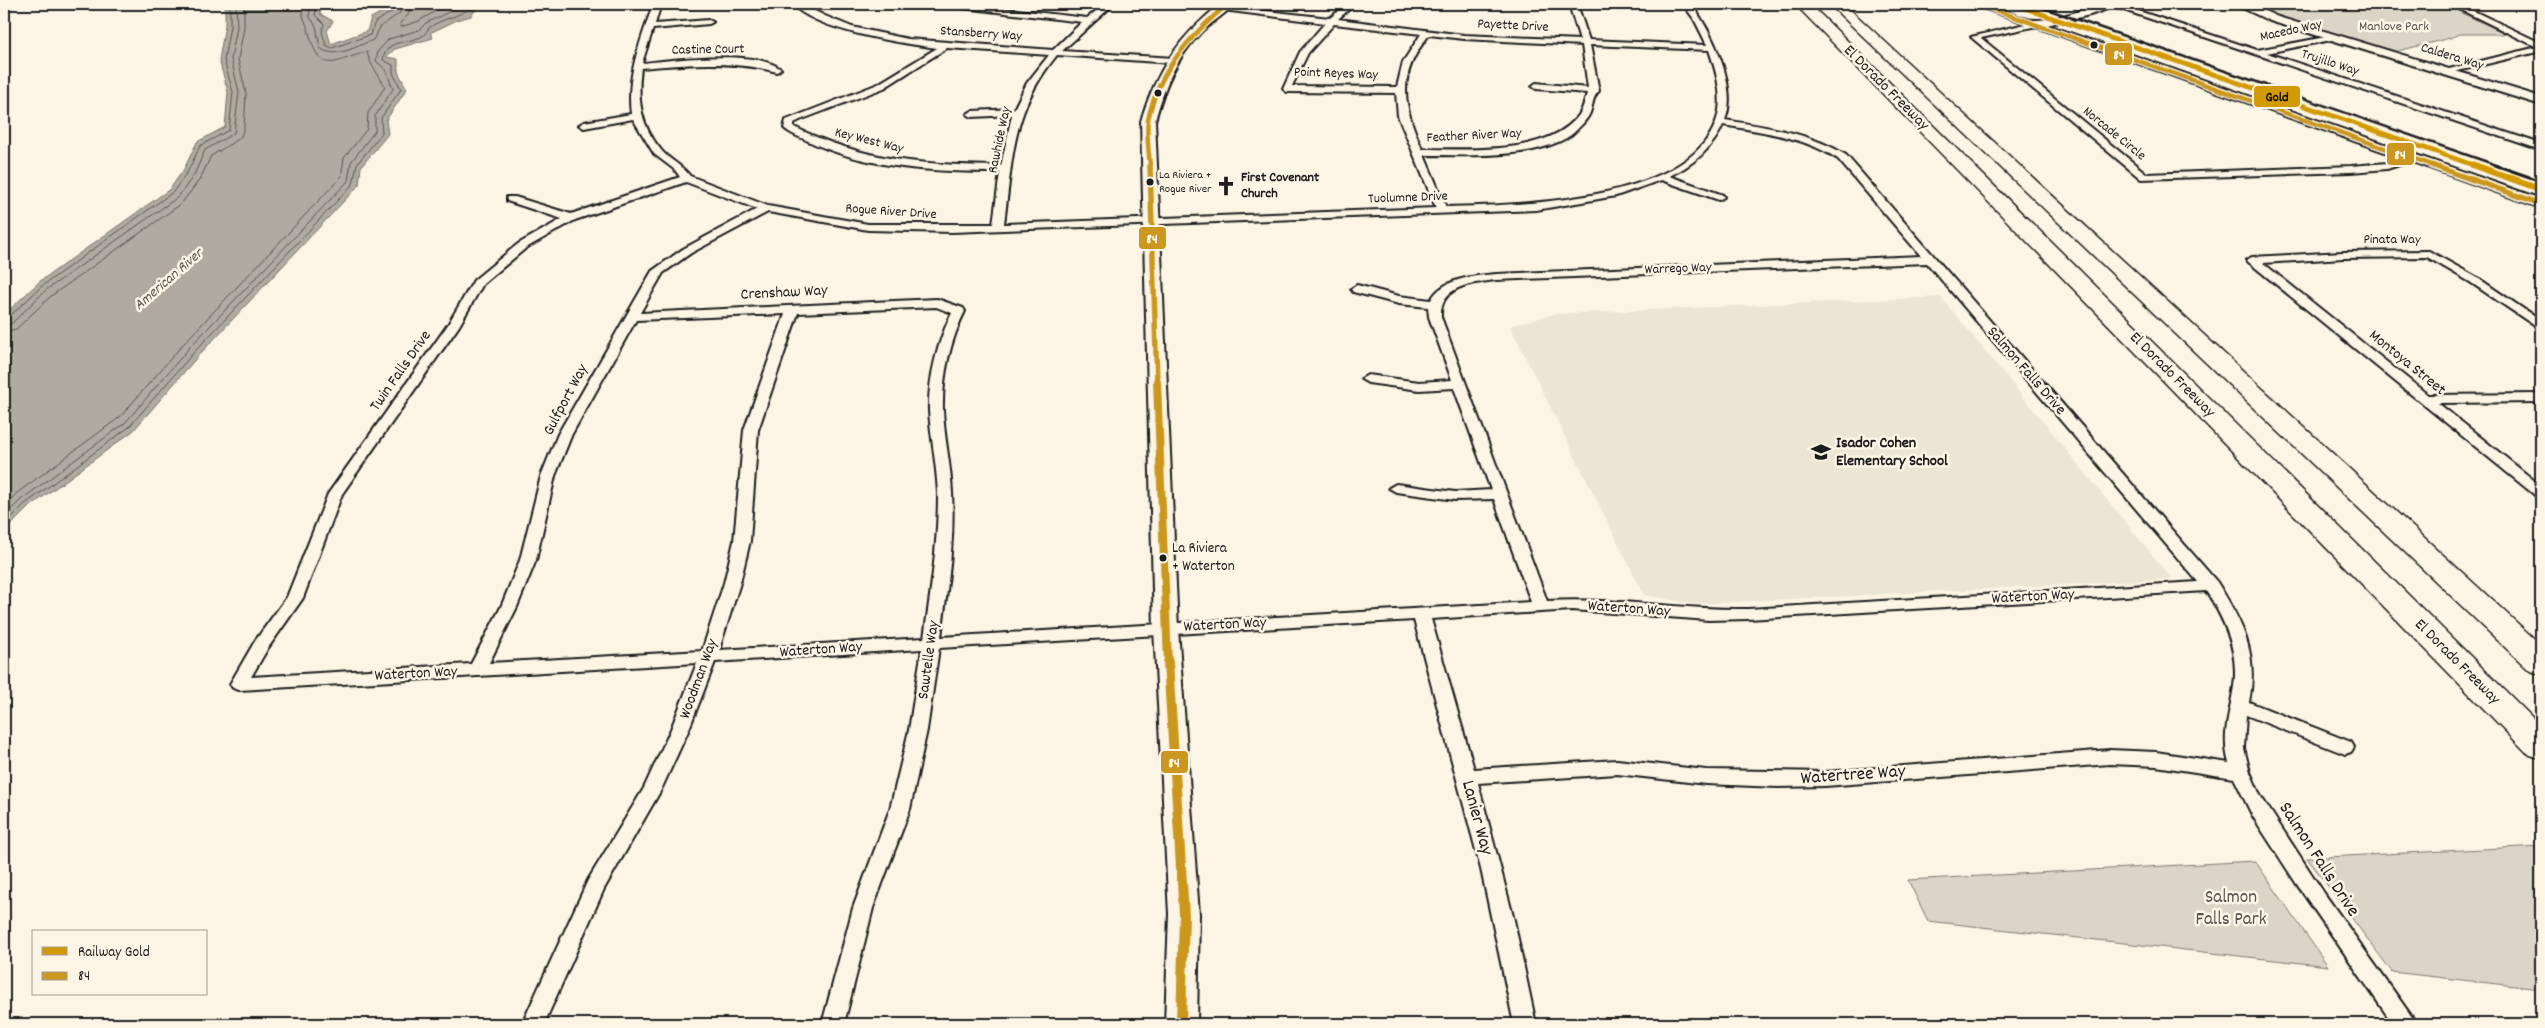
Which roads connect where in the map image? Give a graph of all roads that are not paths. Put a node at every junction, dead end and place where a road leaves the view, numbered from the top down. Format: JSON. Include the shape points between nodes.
{"nodes":[{"id":1,"x":657,"y":4,"type":"edge"},
{"id":2,"x":796,"y":4,"type":"edge"},
{"id":3,"x":947,"y":4,"type":"edge"},
{"id":4,"x":1110,"y":4,"type":"edge"},
{"id":5,"x":1351,"y":4,"type":"edge"},
{"id":6,"x":1573,"y":4,"type":"edge"},
{"id":7,"x":1687,"y":4,"type":"edge"},
{"id":8,"x":1802,"y":4,"type":"edge"},
{"id":9,"x":1836,"y":4,"type":"edge"},
{"id":10,"x":1978,"y":4,"type":"edge"},
{"id":11,"x":2110,"y":4,"type":"edge"},
{"id":12,"x":2240,"y":4,"type":"edge"},
{"id":13,"x":2453,"y":4,"type":"edge"},
{"id":14,"x":1226,"y":6,"type":"edge"},
{"id":15,"x":1088,"y":20,"type":"junction"},
{"id":16,"x":1332,"y":20,"type":"junction"},
{"id":17,"x":709,"y":22,"type":"dead end"},
{"id":18,"x":2034,"y":24,"type":"junction"},
{"id":19,"x":651,"y":27,"type":"junction"},
{"id":20,"x":1426,"y":33,"type":"junction"},
{"id":21,"x":2333,"y":37,"type":"junction"},
{"id":22,"x":1585,"y":43,"type":"junction"},
{"id":23,"x":945,"y":46,"type":"junction"},
{"id":24,"x":2541,"y":47,"type":"edge"},
{"id":25,"x":1713,"y":48,"type":"junction"},
{"id":26,"x":1056,"y":53,"type":"junction"},
{"id":27,"x":2255,"y":53,"type":"junction"},
{"id":28,"x":1171,"y":60,"type":"junction"},
{"id":29,"x":637,"y":66,"type":"junction"},
{"id":30,"x":777,"y":69,"type":"dead end"},
{"id":31,"x":2448,"y":72,"type":"junction"},
{"id":32,"x":1536,"y":86,"type":"dead end"},
{"id":33,"x":1400,"y":90,"type":"junction"},
{"id":34,"x":1594,"y":90,"type":"junction"},
{"id":35,"x":2541,"y":101,"type":"edge"},
{"id":36,"x":1017,"y":112,"type":"junction"},
{"id":37,"x":972,"y":114,"type":"dead end"},
{"id":38,"x":636,"y":116,"type":"junction"},
{"id":39,"x":1720,"y":122,"type":"junction"},
{"id":40,"x":584,"y":126,"type":"dead end"},
{"id":41,"x":2541,"y":148,"type":"edge"},
{"id":42,"x":1418,"y":152,"type":"junction"},
{"id":43,"x":2414,"y":159,"type":"junction"},
{"id":44,"x":1006,"y":169,"type":"junction"},
{"id":45,"x":1660,"y":177,"type":"junction"},
{"id":46,"x":686,"y":178,"type":"junction"},
{"id":47,"x":1719,"y":197,"type":"dead end"},
{"id":48,"x":511,"y":199,"type":"dead end"},
{"id":49,"x":2541,"y":204,"type":"edge"},
{"id":50,"x":766,"y":209,"type":"junction"},
{"id":51,"x":1442,"y":210,"type":"junction"},
{"id":52,"x":571,"y":218,"type":"junction"},
{"id":53,"x":1152,"y":221,"type":"junction"},
{"id":54,"x":998,"y":228,"type":"junction"},
{"id":55,"x":1930,"y":259,"type":"junction"},
{"id":56,"x":2252,"y":260,"type":"joint"},
{"id":57,"x":1357,"y":289,"type":"dead end"},
{"id":58,"x":937,"y":303,"type":"joint"},
{"id":59,"x":1435,"y":304,"type":"junction"},
{"id":60,"x":793,"y":309,"type":"junction"},
{"id":61,"x":632,"y":317,"type":"junction"},
{"id":62,"x":2541,"y":326,"type":"edge"},
{"id":63,"x":1368,"y":380,"type":"dead end"},
{"id":64,"x":1460,"y":384,"type":"junction"},
{"id":65,"x":2541,"y":398,"type":"edge"},
{"id":66,"x":2425,"y":399,"type":"junction"},
{"id":67,"x":1396,"y":488,"type":"dead end"},
{"id":68,"x":2541,"y":493,"type":"edge"},
{"id":69,"x":1500,"y":494,"type":"junction"},
{"id":70,"x":2211,"y":586,"type":"junction"},
{"id":71,"x":1541,"y":607,"type":"junction"},
{"id":72,"x":1421,"y":614,"type":"junction"},
{"id":73,"x":1166,"y":629,"type":"junction"},
{"id":74,"x":931,"y":643,"type":"junction"},
{"id":75,"x":708,"y":657,"type":"junction"},
{"id":76,"x":2541,"y":663,"type":"edge"},
{"id":77,"x":477,"y":670,"type":"junction"},
{"id":78,"x":239,"y":684,"type":"joint"},
{"id":79,"x":2239,"y":705,"type":"junction"},
{"id":80,"x":2541,"y":746,"type":"edge"},
{"id":81,"x":2345,"y":747,"type":"dead end"},
{"id":82,"x":2241,"y":772,"type":"junction"},
{"id":83,"x":1465,"y":777,"type":"junction"},
{"id":84,"x":533,"y":1024,"type":"edge"},
{"id":85,"x":833,"y":1024,"type":"edge"},
{"id":86,"x":1181,"y":1024,"type":"edge"},
{"id":87,"x":1525,"y":1024,"type":"edge"},
{"id":88,"x":2406,"y":1024,"type":"edge"}],
"edges":[{"from":1,"to":19,"type":"street","name":"Rogue River Drive"},
{"from":2,"to":23,"type":"street","name":"Stansberry Way","via":[[834,24],[855,30]]},
{"from":3,"to":15,"type":"street"},
{"from":4,"to":15,"type":"street","name":"Rawhide Way"},
{"from":5,"to":16,"type":"street","name":"Point Reyes Way"},
{"from":6,"to":22,"type":"street","name":"Feather River Way"},
{"from":7,"to":25,"type":"street","name":"Tuolumne Drive"},
{"from":8,"to":80,"type":"highway","name":"El Dorado Freeway"},
{"from":9,"to":76,"type":"highway","name":"El Dorado Freeway"},
{"from":10,"to":18,"type":"street"},
{"from":11,"to":18,"type":"street","via":[[2086,13]]},
{"from":11,"to":27,"type":"street","name":"Trujillo Way"},
{"from":12,"to":21,"type":"street","name":"Caldera Way"},
{"from":13,"to":24,"type":"street"},
{"from":14,"to":16,"type":"street","name":"Payette Drive"},
{"from":14,"to":28,"type":"street","via":[[1189,38]]},
{"from":15,"to":26,"type":"street","name":"Rawhide Way"},
{"from":16,"to":20,"type":"street","name":"Payette Drive"},
{"from":16,"to":33,"type":"street","name":"Point Reyes Way","via":[[1305,49],[1291,75],[1288,89]]},
{"from":17,"to":19,"type":"street"},
{"from":18,"to":43,"type":"street"},
{"from":18,"to":43,"type":"street","name":"Norcade Circle","via":[[1975,37],[2145,177],[2351,169],[2387,166]]},
{"from":19,"to":29,"type":"street","name":"Rogue River Drive"},
{"from":20,"to":22,"type":"street","name":"Payette Drive"},
{"from":20,"to":33,"type":"street","via":[[1405,65]]},
{"from":21,"to":27,"type":"street","name":"Macedo Way"},
{"from":21,"to":31,"type":"street","name":"Caldera Way"},
{"from":22,"to":25,"type":"street","name":"Payette Drive"},
{"from":22,"to":34,"type":"street","name":"Feather River Way","via":[[1593,70]]},
{"from":23,"to":26,"type":"street","name":"Stansberry Way"},
{"from":23,"to":44,"type":"street","name":"Key West Way","via":[[883,85],[788,122],[789,128],[840,151],[877,160],[957,169]]},
{"from":24,"to":31,"type":"street"},
{"from":25,"to":39,"type":"street","name":"Tuolumne Drive","via":[[1724,94]]},
{"from":26,"to":28,"type":"street","name":"Stansberry Way"},
{"from":26,"to":36,"type":"street","name":"Rawhide Way","via":[[1044,66]]},
{"from":27,"to":41,"type":"street","name":"Trujillo Way"},
{"from":28,"to":53,"type":"street","via":[[1155,91],[1148,121]]},
{"from":29,"to":30,"type":"street","name":"Castine Court","via":[[730,60],[765,64]]},
{"from":29,"to":38,"type":"street","name":"Rogue River Drive","via":[[633,94]]},
{"from":31,"to":35,"type":"street","name":"Caldera Way"},
{"from":32,"to":34,"type":"street"},
{"from":33,"to":42,"type":"street","via":[[1403,116]]},
{"from":34,"to":42,"type":"street","name":"Feather River Way","via":[[1581,122],[1548,142],[1506,150]]},
{"from":36,"to":37,"type":"street"},
{"from":36,"to":44,"type":"street","name":"Rawhide Way"},
{"from":38,"to":40,"type":"street"},
{"from":38,"to":46,"type":"street","name":"Rogue River Drive","via":[[657,152]]},
{"from":39,"to":45,"type":"street","name":"Tuolumne Drive","via":[[1700,150]]},
{"from":39,"to":55,"type":"street","name":"Salmon Falls Drive","via":[[1789,134],[1832,150],[1846,161]]},
{"from":42,"to":51,"type":"street"},
{"from":43,"to":49,"type":"street"},
{"from":44,"to":54,"type":"street","name":"Rawhide Way"},
{"from":45,"to":47,"type":"street"},
{"from":45,"to":51,"type":"street","name":"Tuolumne Drive","via":[[1622,193],[1582,202]]},
{"from":46,"to":50,"type":"street","name":"Rogue River Drive"},
{"from":46,"to":52,"type":"street","name":"Twin Falls Drive"},
{"from":48,"to":52,"type":"street"},
{"from":50,"to":54,"type":"street","name":"Rogue River Drive","via":[[868,227]]},
{"from":50,"to":61,"type":"street","name":"Gulfport Way","via":[[671,260],[658,271]]},
{"from":51,"to":53,"type":"street","name":"Tuolumne Drive"},
{"from":52,"to":78,"type":"street","name":"Twin Falls Drive","via":[[522,246],[478,282],[448,334],[335,494],[294,598]]},
{"from":53,"to":54,"type":"street","name":"Rogue River Drive"},
{"from":53,"to":73,"type":"street"},
{"from":55,"to":59,"type":"street","name":"Warrego Way","via":[[1486,278],[1452,287],[1440,295]]},
{"from":55,"to":70,"type":"street","name":"Salmon Falls Drive"},
{"from":56,"to":62,"type":"street","name":"Pinata Way","via":[[2429,254]]},
{"from":56,"to":66,"type":"street","name":"Montoya Street"},
{"from":57,"to":59,"type":"street","via":[[1399,300]]},
{"from":58,"to":60,"type":"street","name":"Crenshaw Way"},
{"from":58,"to":74,"type":"street","name":"Sawtelle Way","via":[[959,311],[949,331],[941,363],[936,409],[945,494],[944,559]]},
{"from":59,"to":64,"type":"street","via":[[1435,317]]},
{"from":60,"to":61,"type":"street","name":"Crenshaw Way"},
{"from":60,"to":75,"type":"street","name":"Woodman Way","via":[[751,430],[742,541]]},
{"from":61,"to":77,"type":"street","name":"Gulfport Way","via":[[565,434],[548,476],[528,560],[509,607]]},
{"from":63,"to":64,"type":"street","via":[[1419,386]]},
{"from":64,"to":69,"type":"street"},
{"from":65,"to":66,"type":"street"},
{"from":66,"to":68,"type":"street","name":"Montoya Street"},
{"from":67,"to":69,"type":"street","via":[[1456,496]]},
{"from":69,"to":71,"type":"street"},
{"from":70,"to":71,"type":"street","name":"Waterton Way","via":[[1748,614],[1602,606]]},
{"from":70,"to":79,"type":"street","name":"Salmon Falls Drive","via":[[2227,612],[2240,645],[2244,684]]},
{"from":71,"to":72,"type":"street","name":"Waterton Way"},
{"from":72,"to":73,"type":"street","name":"Waterton Way"},
{"from":72,"to":83,"type":"street","name":"Lanier Way"},
{"from":73,"to":74,"type":"street","name":"Waterton Way"},
{"from":73,"to":86,"type":"street","via":[[1184,914]]},
{"from":74,"to":75,"type":"street","name":"Waterton Way"},
{"from":74,"to":85,"type":"street","name":"Sawtelle Way","via":[[918,730],[900,809],[863,908]]},
{"from":75,"to":77,"type":"street","name":"Waterton Way"},
{"from":75,"to":84,"type":"street","name":"Woodman Way","via":[[652,790],[595,886]]},
{"from":77,"to":78,"type":"street","name":"Waterton Way"},
{"from":79,"to":81,"type":"street"},
{"from":79,"to":82,"type":"street","name":"Salmon Falls Drive","via":[[2233,736]]},
{"from":82,"to":83,"type":"street","name":"Watertree Way","via":[[2156,759],[2110,757],[1825,779],[1706,777],[1616,767]]},
{"from":82,"to":88,"type":"street","name":"Salmon Falls Drive","via":[[2249,791],[2326,912]]},
{"from":83,"to":87,"type":"street","name":"Lanier Way","via":[[1514,966]]}]}
